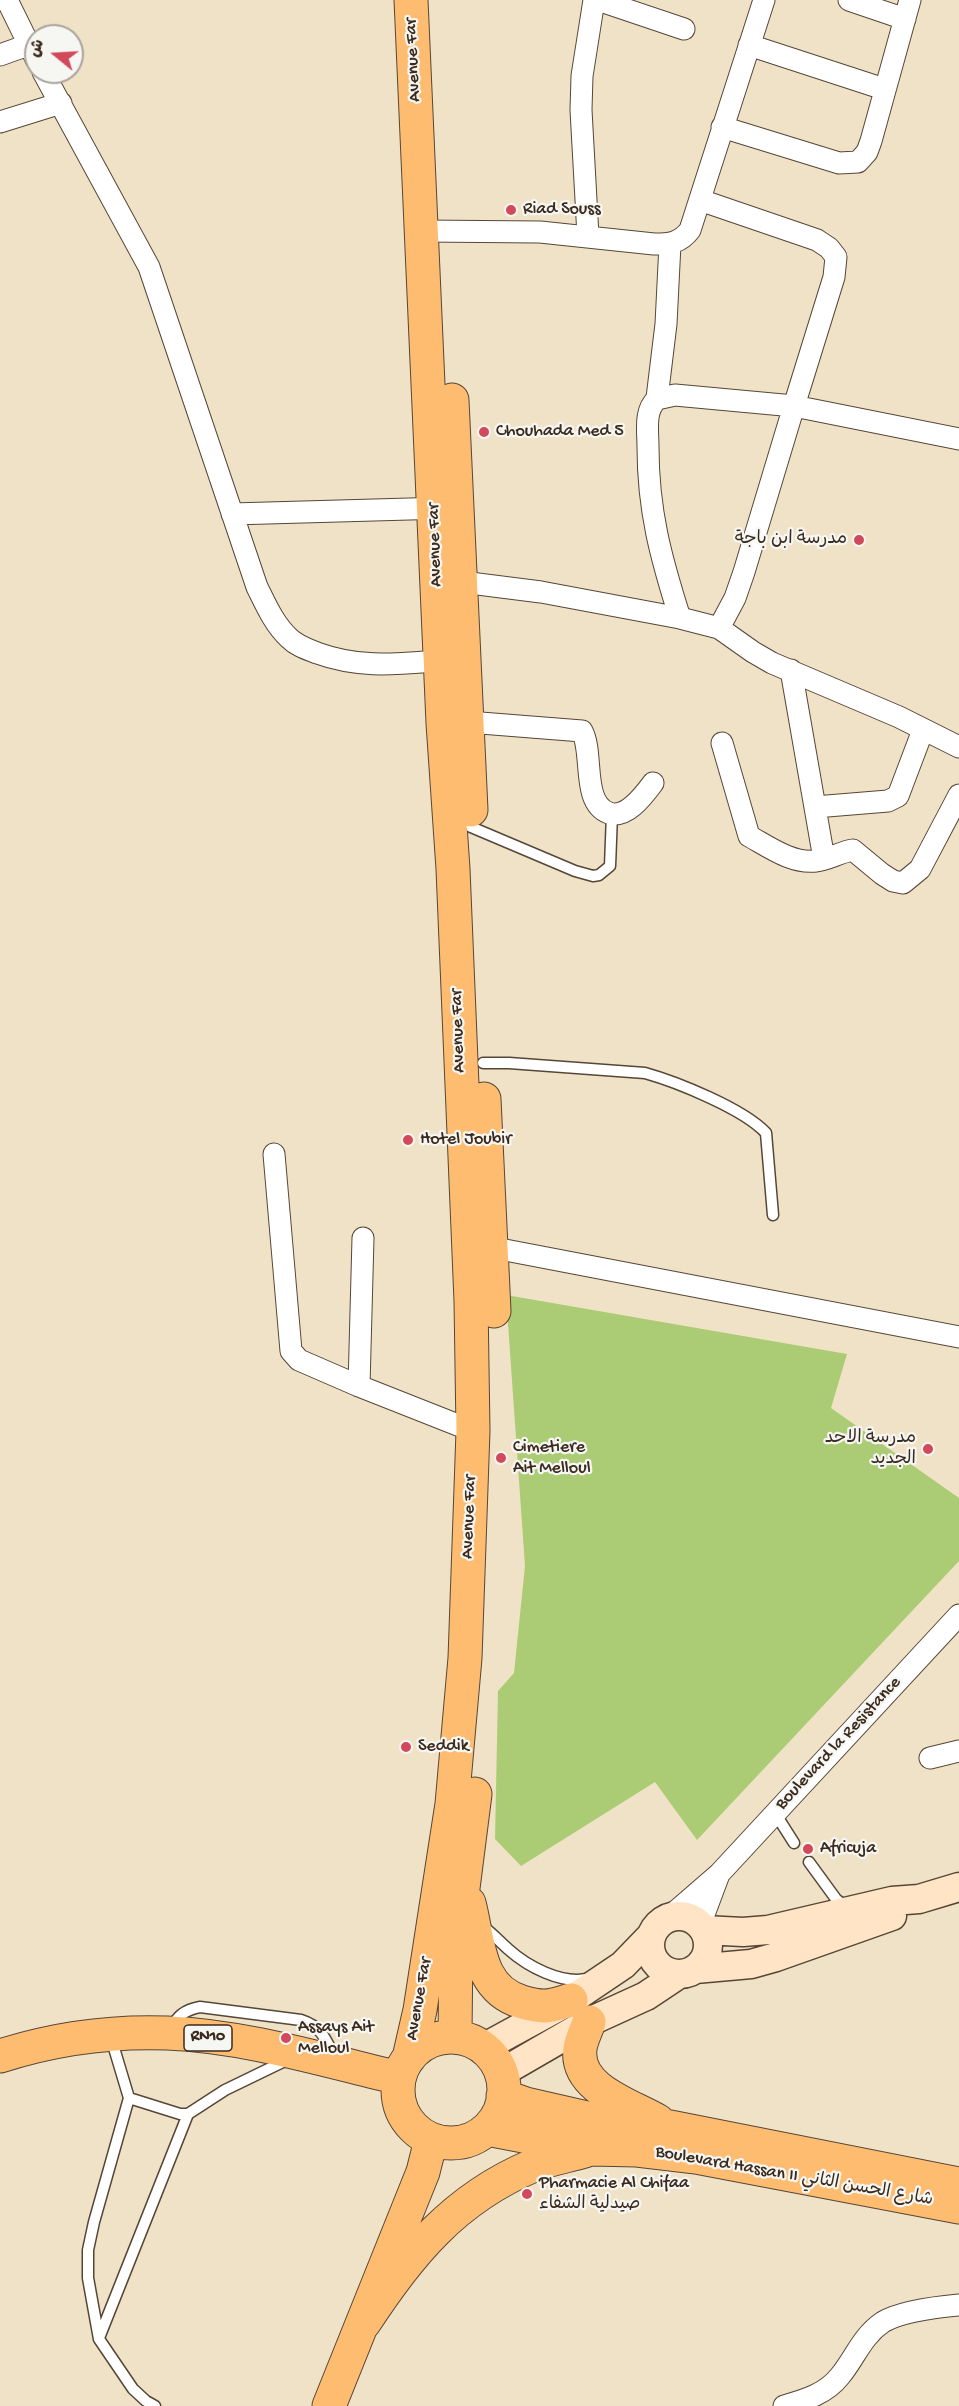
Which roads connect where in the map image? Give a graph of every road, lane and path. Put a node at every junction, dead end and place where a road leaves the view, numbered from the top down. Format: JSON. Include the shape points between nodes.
{"nodes":[{"id":1,"x":7,"y":0,"type":"edge"},
{"id":2,"x":411,"y":0,"type":"edge"},
{"id":3,"x":433,"y":0,"type":"edge"},
{"id":4,"x":596,"y":0,"type":"edge"},
{"id":5,"x":764,"y":0,"type":"edge"},
{"id":6,"x":849,"y":0,"type":"edge"},
{"id":7,"x":907,"y":9,"type":"edge"},
{"id":8,"x":684,"y":29,"type":"dead end"},
{"id":9,"x":24,"y":35,"type":"edge"},
{"id":10,"x":749,"y":45,"type":"junction"},
{"id":11,"x":24,"y":53,"type":"edge"},
{"id":12,"x":0,"y":55,"type":"edge"},
{"id":13,"x":50,"y":84,"type":"edge"},
{"id":14,"x":884,"y":89,"type":"junction"},
{"id":15,"x":61,"y":103,"type":"junction"},
{"id":16,"x":0,"y":122,"type":"edge"},
{"id":17,"x":722,"y":127,"type":"junction"},
{"id":18,"x":700,"y":200,"type":"junction"},
{"id":19,"x":433,"y":231,"type":"junction"},
{"id":20,"x":588,"y":236,"type":"junction"},
{"id":21,"x":670,"y":244,"type":"junction"},
{"id":22,"x":657,"y":398,"type":"junction"},
{"id":23,"x":794,"y":406,"type":"junction"},
{"id":24,"x":959,"y":439,"type":"edge"},
{"id":25,"x":446,"y":508,"type":"junction"},
{"id":26,"x":232,"y":514,"type":"junction"},
{"id":27,"x":462,"y":582,"type":"junction"},
{"id":28,"x":680,"y":618,"type":"junction"},
{"id":29,"x":719,"y":628,"type":"junction"},
{"id":30,"x":452,"y":660,"type":"junction"},
{"id":31,"x":791,"y":670,"type":"junction"},
{"id":32,"x":468,"y":722,"type":"junction"},
{"id":33,"x":923,"y":730,"type":"junction"},
{"id":34,"x":722,"y":743,"type":"dead end"},
{"id":35,"x":959,"y":747,"type":"edge"},
{"id":36,"x":653,"y":783,"type":"dead end"},
{"id":37,"x":959,"y":795,"type":"edge"},
{"id":38,"x":815,"y":807,"type":"junction"},
{"id":39,"x":612,"y":814,"type":"junction"},
{"id":40,"x":471,"y":827,"type":"junction"},
{"id":41,"x":824,"y":859,"type":"junction"},
{"id":42,"x":483,"y":1063,"type":"junction"},
{"id":43,"x":274,"y":1154,"type":"dead end"},
{"id":44,"x":773,"y":1215,"type":"dead end"},
{"id":45,"x":363,"y":1238,"type":"dead end"},
{"id":46,"x":480,"y":1245,"type":"junction"},
{"id":47,"x":959,"y":1337,"type":"edge"},
{"id":48,"x":359,"y":1386,"type":"junction"},
{"id":49,"x":473,"y":1431,"type":"junction"},
{"id":50,"x":959,"y":1615,"type":"edge"},
{"id":51,"x":952,"y":1638,"type":"edge"},
{"id":52,"x":959,"y":1751,"type":"edge"},
{"id":53,"x":930,"y":1758,"type":"dead end"},
{"id":54,"x":775,"y":1813,"type":"junction"},
{"id":55,"x":794,"y":1843,"type":"dead end"},
{"id":56,"x":809,"y":1862,"type":"dead end"},
{"id":57,"x":719,"y":1874,"type":"junction"},
{"id":58,"x":465,"y":1883,"type":"junction"},
{"id":59,"x":959,"y":1887,"type":"edge"},
{"id":60,"x":919,"y":1899,"type":"junction"},
{"id":61,"x":852,"y":1910,"type":"junction"},
{"id":62,"x":474,"y":1920,"type":"junction"},
{"id":63,"x":659,"y":1928,"type":"junction"},
{"id":64,"x":702,"y":1928,"type":"junction"},
{"id":65,"x":687,"y":1972,"type":"junction"},
{"id":66,"x":608,"y":1974,"type":"junction"},
{"id":67,"x":580,"y":2011,"type":"junction"},
{"id":68,"x":167,"y":2033,"type":"junction"},
{"id":69,"x":110,"y":2035,"type":"junction"},
{"id":70,"x":7,"y":2054,"type":"edge"},
{"id":71,"x":298,"y":2054,"type":"junction"},
{"id":72,"x":337,"y":2063,"type":"junction"},
{"id":73,"x":486,"y":2064,"type":"junction"},
{"id":74,"x":404,"y":2068,"type":"junction"},
{"id":75,"x":129,"y":2098,"type":"junction"},
{"id":76,"x":188,"y":2114,"type":"junction"},
{"id":77,"x":670,"y":2127,"type":"junction"},
{"id":78,"x":487,"y":2128,"type":"junction"},
{"id":79,"x":431,"y":2140,"type":"junction"},
{"id":80,"x":591,"y":2149,"type":"junction"},
{"id":81,"x":959,"y":2184,"type":"edge"},
{"id":82,"x":959,"y":2207,"type":"edge"},
{"id":83,"x":959,"y":2305,"type":"edge"},
{"id":84,"x":364,"y":2323,"type":"junction"},
{"id":85,"x":99,"y":2339,"type":"junction"},
{"id":86,"x":829,"y":2397,"type":"edge"},
{"id":87,"x":155,"y":2406,"type":"edge"},
{"id":88,"x":329,"y":2406,"type":"edge"},
{"id":89,"x":784,"y":2406,"type":"edge"}],
"edges":[{"from":1,"to":9,"type":"street"},
{"from":2,"to":19,"type":"main road","name":"Avenue Far"},
{"from":3,"to":19,"type":"main road","name":"Avenue Far"},
{"from":4,"to":8,"type":"street"},
{"from":4,"to":20,"type":"street","via":[[582,76]]},
{"from":5,"to":10,"type":"street"},
{"from":6,"to":7,"type":"street"},
{"from":7,"to":14,"type":"street"},
{"from":10,"to":14,"type":"street"},
{"from":10,"to":17,"type":"street"},
{"from":11,"to":12,"type":"street"},
{"from":13,"to":15,"type":"street"},
{"from":14,"to":17,"type":"street","via":[[871,141],[858,162],[839,163]]},
{"from":15,"to":16,"type":"street"},
{"from":15,"to":26,"type":"street","via":[[149,267]]},
{"from":17,"to":18,"type":"street"},
{"from":18,"to":21,"type":"street","via":[[690,230],[684,238]]},
{"from":18,"to":23,"type":"street","via":[[817,240],[836,257],[834,277]]},
{"from":19,"to":20,"type":"street"},
{"from":19,"to":25,"type":"main road","name":"Avenue Far"},
{"from":20,"to":21,"type":"street"},
{"from":21,"to":22,"type":"street"},
{"from":22,"to":23,"type":"street","via":[[675,395]]},
{"from":22,"to":28,"type":"street","via":[[647,419],[648,483],[652,516]]},
{"from":23,"to":24,"type":"street"},
{"from":23,"to":29,"type":"street","via":[[744,572]]},
{"from":25,"to":26,"type":"street"},
{"from":25,"to":27,"type":"main road","name":"Avenue Far"},
{"from":25,"to":30,"type":"main road","name":"Avenue Far"},
{"from":26,"to":30,"type":"street","via":[[257,587],[290,640],[345,662],[392,666]]},
{"from":27,"to":28,"type":"street","via":[[541,592]]},
{"from":27,"to":30,"type":"main road","name":"Avenue Far"},
{"from":28,"to":29,"type":"street"},
{"from":29,"to":31,"type":"street","via":[[753,652]]},
{"from":30,"to":32,"type":"main road","name":"Avenue Far"},
{"from":30,"to":46,"type":"main road","name":"Avenue Far","via":[[453,869]]},
{"from":31,"to":33,"type":"street"},
{"from":31,"to":38,"type":"street"},
{"from":32,"to":39,"type":"street","via":[[582,731],[588,742],[593,800]]},
{"from":32,"to":40,"type":"main road","name":"Avenue Far"},
{"from":33,"to":35,"type":"street"},
{"from":33,"to":38,"type":"street","via":[[898,796],[888,801]]},
{"from":34,"to":41,"type":"street","via":[[749,837],[791,858],[818,862]]},
{"from":36,"to":39,"type":"street","via":[[640,800]]},
{"from":37,"to":41,"type":"street","via":[[920,869],[903,883],[882,874],[853,850]]},
{"from":38,"to":41,"type":"street"},
{"from":39,"to":40,"type":"lane","via":[[610,866],[593,876]]},
{"from":40,"to":42,"type":"main road","name":"Avenue Far"},
{"from":42,"to":44,"type":"lane","via":[[645,1073],[664,1078],[758,1124],[766,1133]]},
{"from":42,"to":46,"type":"main road","name":"Avenue Far"},
{"from":43,"to":48,"type":"street","via":[[291,1351],[299,1360]]},
{"from":45,"to":48,"type":"street"},
{"from":46,"to":47,"type":"street"},
{"from":46,"to":49,"type":"main road","name":"Avenue Far","via":[[471,1301]]},
{"from":46,"to":58,"type":"main road","name":"Avenue Far","via":[[494,1300],[489,1614],[482,1734]]},
{"from":48,"to":49,"type":"street"},
{"from":49,"to":74,"type":"main road","name":"Avenue Far","via":[[465,1658],[452,1804],[420,2010]]},
{"from":50,"to":51,"type":"street","name":"Boulevard la Resistance"},
{"from":51,"to":54,"type":"street","name":"Boulevard la Resistance"},
{"from":52,"to":53,"type":"street"},
{"from":54,"to":55,"type":"lane"},
{"from":54,"to":57,"type":"street","name":"Boulevard la Resistance"},
{"from":56,"to":61,"type":"lane","via":[[836,1899]]},
{"from":57,"to":63,"type":"street","name":"Boulevard la Resistance"},
{"from":57,"to":64,"type":"street","name":"Boulevard la Resistance"},
{"from":58,"to":62,"type":"main road"},
{"from":58,"to":73,"type":"main road","name":"Avenue Far","via":[[456,1943]]},
{"from":59,"to":60,"type":"main road"},
{"from":60,"to":61,"type":"main road"},
{"from":60,"to":65,"type":"main road","via":[[894,1915],[776,1957]]},
{"from":61,"to":64,"type":"main road","via":[[768,1930]]},
{"from":62,"to":66,"type":"lane","via":[[531,1965],[562,1978],[578,1980]]},
{"from":62,"to":67,"type":"main road","via":[[488,1978],[506,1997]]},
{"from":63,"to":64,"type":"main road","via":[[686,1917]]},
{"from":63,"to":65,"type":"main road","via":[[650,1945],[656,1962],[670,1973]]},
{"from":63,"to":66,"type":"main road","via":[[623,1965]]},
{"from":64,"to":65,"type":"main road","via":[[706,1954]]},
{"from":65,"to":67,"type":"main road","via":[[646,1996]]},
{"from":66,"to":67,"type":"main road"},
{"from":67,"to":73,"type":"main road"},
{"from":67,"to":77,"type":"main road","via":[[580,2063],[586,2078],[600,2090]]},
{"from":68,"to":69,"type":"main road","number":"RN10"},
{"from":68,"to":71,"type":"main road","number":"RN10"},
{"from":68,"to":72,"type":"lane","via":[[179,2015],[200,2007],[301,2020],[324,2034]]},
{"from":69,"to":70,"type":"main road","number":"RN10"},
{"from":69,"to":75,"type":"lane"},
{"from":71,"to":72,"type":"main road","number":"RN10"},
{"from":71,"to":76,"type":"lane","via":[[225,2090]]},
{"from":72,"to":74,"type":"main road","number":"RN10"},
{"from":73,"to":74,"type":"main road","via":[[429,2042]]},
{"from":73,"to":77,"type":"main road","name":"Boulevard Hassan II شارع الحسن الثاني","via":[[526,2104],[596,2120]]},
{"from":73,"to":78,"type":"main road","via":[[499,2111]]},
{"from":74,"to":79,"type":"main road","via":[[398,2095],[402,2112],[412,2126]]},
{"from":75,"to":76,"type":"lane"},
{"from":75,"to":85,"type":"lane","via":[[88,2250],[88,2278]]},
{"from":76,"to":85,"type":"lane"},
{"from":77,"to":81,"type":"main road","name":"Boulevard Hassan II شارع الحسن الثاني"},
{"from":78,"to":79,"type":"main road","via":[[457,2143]]},
{"from":78,"to":80,"type":"main road","name":"Boulevard Hassan II شارع الحسن الثاني"},
{"from":79,"to":84,"type":"main road","via":[[423,2172]]},
{"from":80,"to":82,"type":"main road","name":"Boulevard Hassan II شارع الحسن الثاني","via":[[696,2157]]},
{"from":80,"to":84,"type":"main road","via":[[533,2166],[470,2201],[419,2246]]},
{"from":83,"to":86,"type":"street","via":[[898,2315],[883,2322],[868,2334]]},
{"from":84,"to":88,"type":"main road"},
{"from":85,"to":87,"type":"lane","via":[[133,2390]]},
{"from":86,"to":89,"type":"street"}]}
